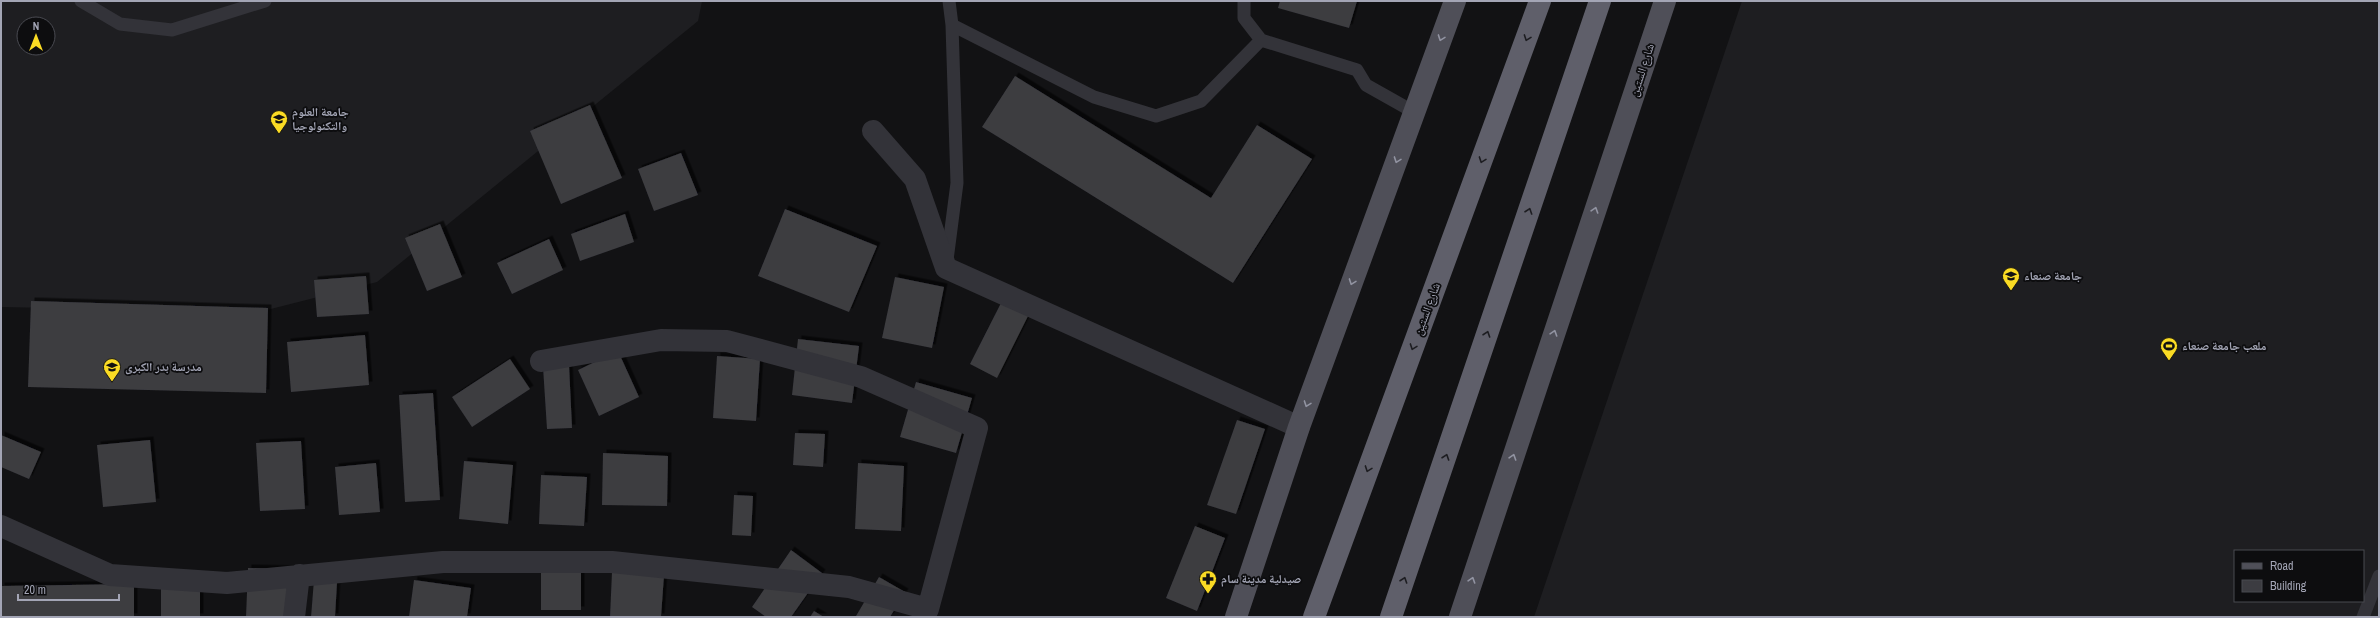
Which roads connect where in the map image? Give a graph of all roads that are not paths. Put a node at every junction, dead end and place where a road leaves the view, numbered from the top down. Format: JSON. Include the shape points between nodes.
{"nodes":[{"id":1,"x":81,"y":1,"type":"edge"},
{"id":2,"x":265,"y":1,"type":"edge"},
{"id":3,"x":949,"y":1,"type":"edge"},
{"id":4,"x":1244,"y":1,"type":"edge"},
{"id":5,"x":1455,"y":1,"type":"edge"},
{"id":6,"x":1540,"y":1,"type":"edge"},
{"id":7,"x":1600,"y":1,"type":"edge"},
{"id":8,"x":1664,"y":1,"type":"edge"},
{"id":9,"x":952,"y":25,"type":"junction"},
{"id":10,"x":1262,"y":40,"type":"junction"},
{"id":11,"x":1414,"y":112,"type":"junction"},
{"id":12,"x":873,"y":131,"type":"dead end"},
{"id":13,"x":946,"y":268,"type":"junction"},
{"id":14,"x":541,"y":362,"type":"dead end"},
{"id":15,"x":1299,"y":427,"type":"junction"},
{"id":16,"x":1,"y":526,"type":"edge"},
{"id":17,"x":299,"y":576,"type":"junction"},
{"id":18,"x":2379,"y":576,"type":"edge"},
{"id":19,"x":926,"y":613,"type":"edge"},
{"id":20,"x":294,"y":617,"type":"edge"},
{"id":21,"x":1236,"y":617,"type":"edge"},
{"id":22,"x":1314,"y":617,"type":"edge"},
{"id":23,"x":1391,"y":617,"type":"edge"},
{"id":24,"x":1460,"y":617,"type":"edge"},
{"id":25,"x":2363,"y":617,"type":"edge"}],
"edges":[{"from":1,"to":2,"type":"lane","via":[[120,24],[172,30]]},
{"from":3,"to":9,"type":"lane"},
{"from":4,"to":10,"type":"lane","via":[[1244,18]]},
{"from":5,"to":11,"type":"main road","one_way":true},
{"from":6,"to":22,"type":"highway","name":"شارع الستين","one_way":true},
{"from":23,"to":7,"type":"highway","one_way":true},
{"from":24,"to":8,"type":"main road","name":"شارع الستين","one_way":true},
{"from":9,"to":10,"type":"lane","via":[[1094,97],[1156,116],[1201,101]]},
{"from":9,"to":13,"type":"lane","via":[[956,183]]},
{"from":10,"to":11,"type":"lane","via":[[1357,70],[1366,85]]},
{"from":11,"to":15,"type":"main road","one_way":true},
{"from":12,"to":13,"type":"street","via":[[915,179]]},
{"from":13,"to":15,"type":"street"},
{"from":14,"to":19,"type":"street","via":[[661,340],[727,341],[861,377],[976,428]]},
{"from":15,"to":21,"type":"main road"},
{"from":16,"to":17,"type":"street","via":[[110,576],[227,583]]},
{"from":17,"to":19,"type":"street","via":[[444,562],[612,562],[849,587]]},
{"from":17,"to":20,"type":"street"},
{"from":18,"to":25,"type":"lane"}]}
